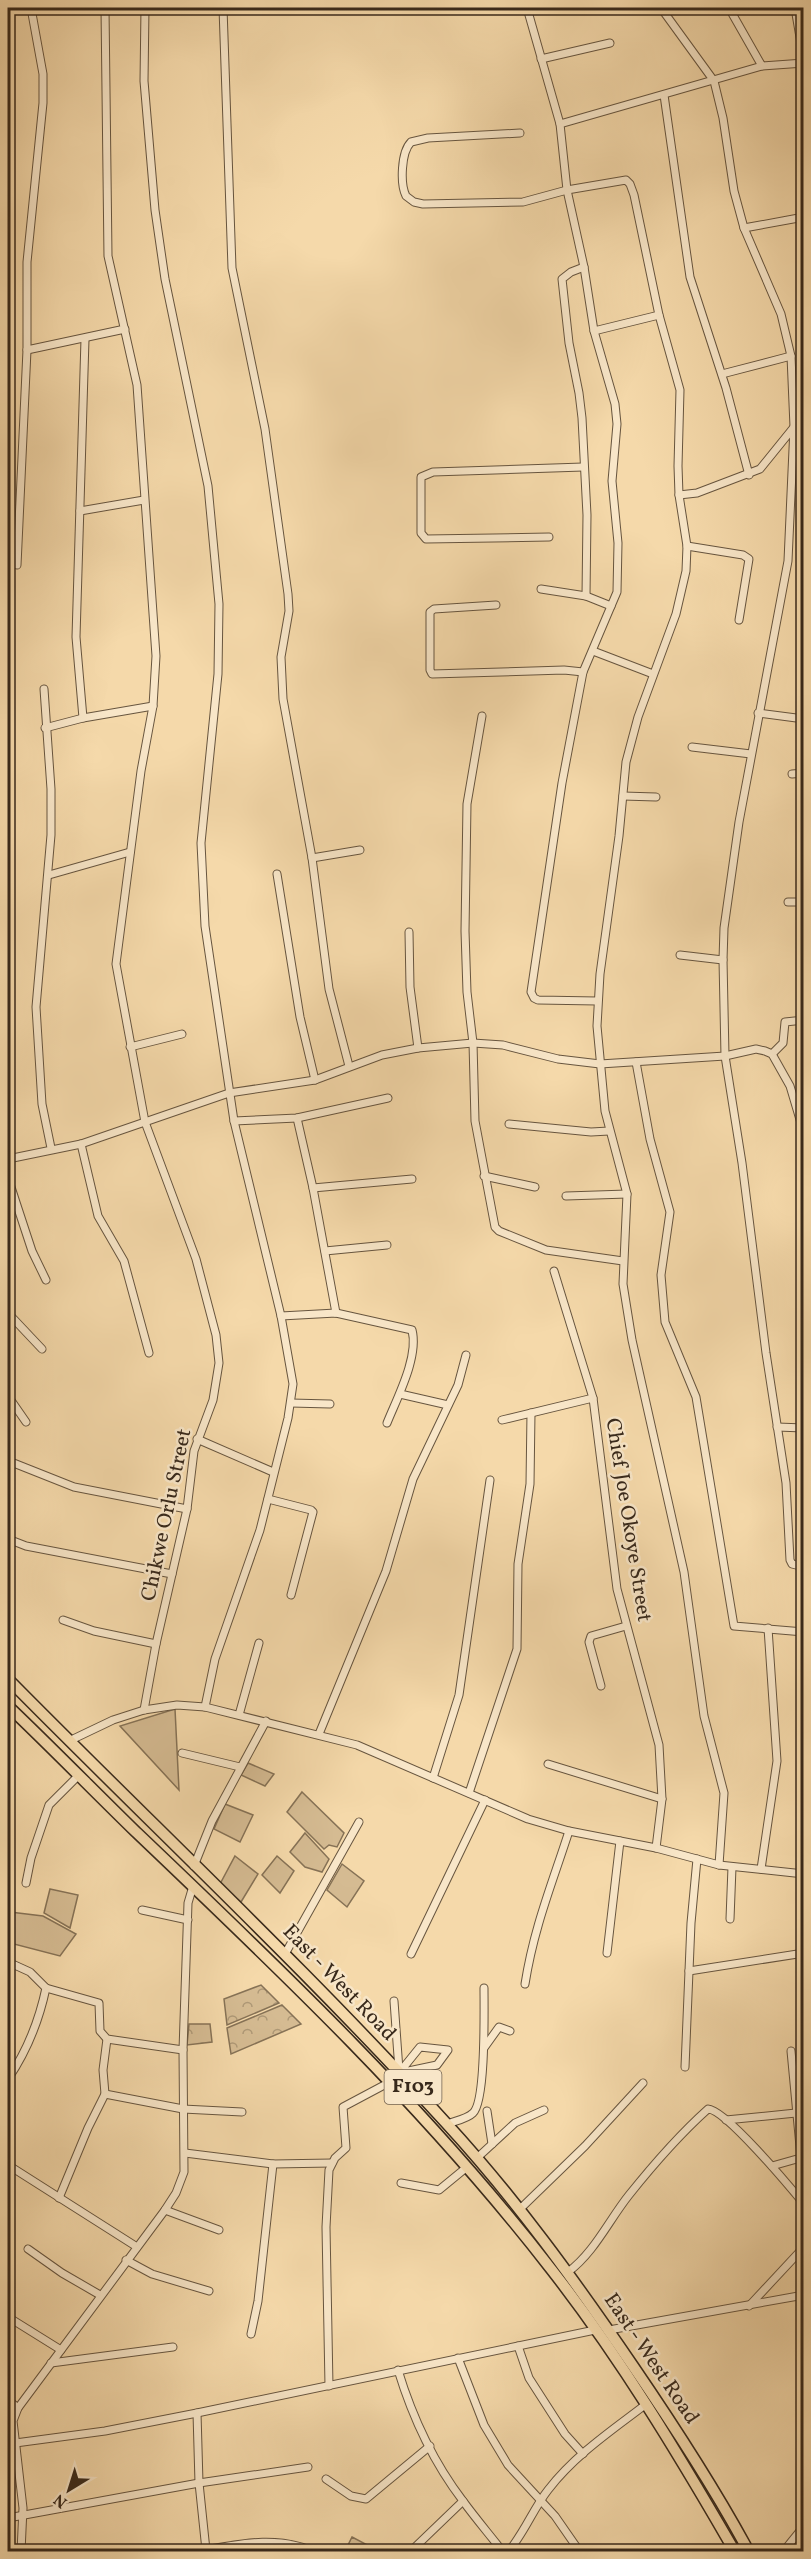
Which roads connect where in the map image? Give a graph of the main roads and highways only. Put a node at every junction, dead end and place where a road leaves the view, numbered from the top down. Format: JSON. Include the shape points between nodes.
{"nodes":[{"id":1,"x":8,"y":1679,"type":"edge"},
{"id":2,"x":8,"y":1706,"type":"edge"},
{"id":3,"x":735,"y":2552,"type":"edge"},
{"id":4,"x":749,"y":2552,"type":"edge"}],
"edges":[{"from":1,"to":4,"type":"main road","name":"East - West Road","number":"F103","via":[[285,1954],[477,2158],[609,2330],[696,2460]]},
{"from":2,"to":3,"type":"main road","name":"East - West Road","number":"F103","via":[[341,2030],[467,2167],[595,2330],[685,2465]]}]}
